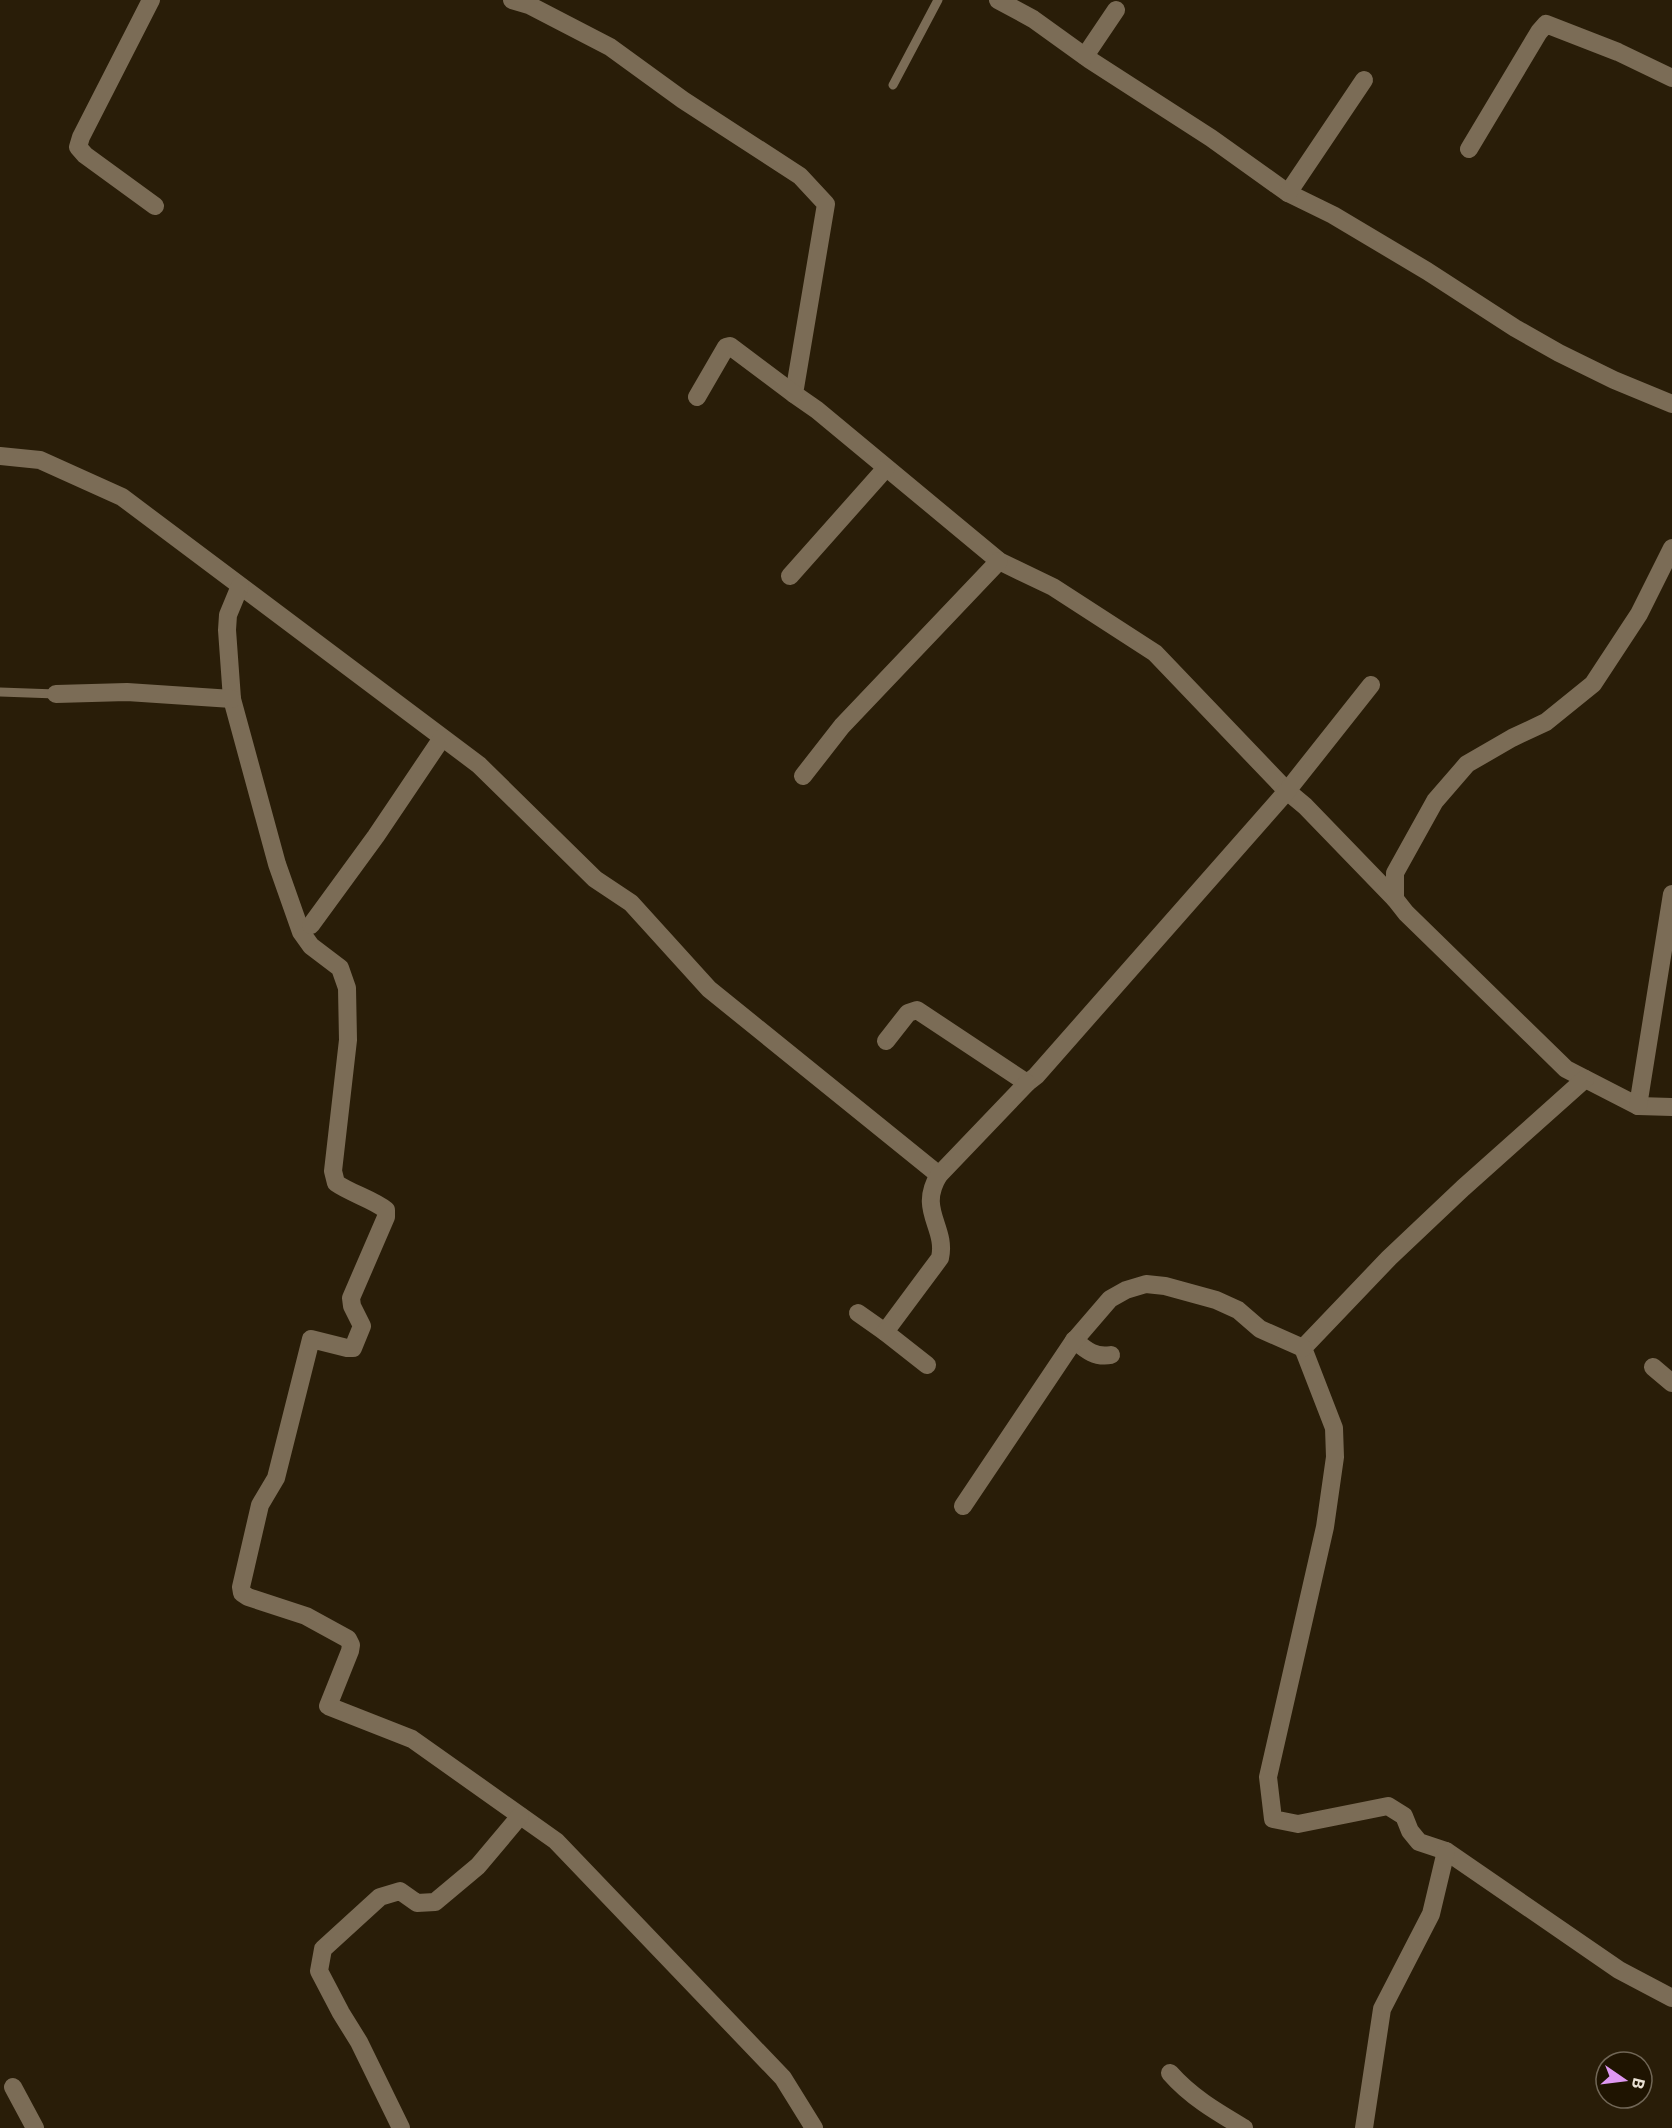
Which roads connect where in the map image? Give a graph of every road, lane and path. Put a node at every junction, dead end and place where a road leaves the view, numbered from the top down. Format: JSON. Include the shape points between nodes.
{"nodes":[{"id":1,"x":151,"y":0,"type":"edge"},
{"id":2,"x":938,"y":0,"type":"edge"},
{"id":3,"x":998,"y":0,"type":"edge"},
{"id":4,"x":524,"y":2,"type":"edge"},
{"id":5,"x":1116,"y":10,"type":"dead end"},
{"id":6,"x":1085,"y":56,"type":"junction"},
{"id":7,"x":1672,"y":78,"type":"edge"},
{"id":8,"x":1364,"y":80,"type":"dead end"},
{"id":9,"x":893,"y":85,"type":"dead end"},
{"id":10,"x":1469,"y":149,"type":"dead end"},
{"id":11,"x":1288,"y":193,"type":"junction"},
{"id":12,"x":155,"y":206,"type":"dead end"},
{"id":13,"x":794,"y":394,"type":"junction"},
{"id":14,"x":697,"y":397,"type":"dead end"},
{"id":15,"x":1672,"y":404,"type":"edge"},
{"id":16,"x":0,"y":456,"type":"edge"},
{"id":17,"x":886,"y":468,"type":"junction"},
{"id":18,"x":1672,"y":548,"type":"edge"},
{"id":19,"x":999,"y":561,"type":"junction"},
{"id":20,"x":790,"y":576,"type":"dead end"},
{"id":21,"x":240,"y":586,"type":"junction"},
{"id":22,"x":1371,"y":685,"type":"dead end"},
{"id":23,"x":0,"y":692,"type":"edge"},
{"id":24,"x":56,"y":694,"type":"joint"},
{"id":25,"x":232,"y":699,"type":"junction"},
{"id":26,"x":442,"y":738,"type":"junction"},
{"id":27,"x":803,"y":777,"type":"dead end"},
{"id":28,"x":1287,"y":792,"type":"junction"},
{"id":29,"x":1672,"y":894,"type":"edge"},
{"id":30,"x":1395,"y":899,"type":"junction"},
{"id":31,"x":311,"y":925,"type":"dead end"},
{"id":32,"x":886,"y":1041,"type":"dead end"},
{"id":33,"x":1585,"y":1079,"type":"junction"},
{"id":34,"x":1027,"y":1083,"type":"junction"},
{"id":35,"x":1638,"y":1106,"type":"junction"},
{"id":36,"x":1672,"y":1107,"type":"edge"},
{"id":37,"x":939,"y":1175,"type":"junction"},
{"id":38,"x":858,"y":1313,"type":"dead end"},
{"id":39,"x":885,"y":1332,"type":"junction"},
{"id":40,"x":1074,"y":1340,"type":"junction"},
{"id":41,"x":1303,"y":1348,"type":"junction"},
{"id":42,"x":1111,"y":1355,"type":"dead end"},
{"id":43,"x":927,"y":1365,"type":"dead end"},
{"id":44,"x":1653,"y":1367,"type":"dead end"},
{"id":45,"x":1672,"y":1383,"type":"edge"},
{"id":46,"x":963,"y":1506,"type":"dead end"},
{"id":47,"x":520,"y":1815,"type":"junction"},
{"id":48,"x":1446,"y":1851,"type":"junction"},
{"id":49,"x":1672,"y":1998,"type":"edge"},
{"id":50,"x":1170,"y":2073,"type":"dead end"},
{"id":51,"x":13,"y":2087,"type":"dead end"},
{"id":52,"x":35,"y":2128,"type":"edge"},
{"id":53,"x":400,"y":2128,"type":"edge"},
{"id":54,"x":814,"y":2128,"type":"edge"},
{"id":55,"x":1244,"y":2128,"type":"edge"},
{"id":56,"x":1365,"y":2128,"type":"edge"}],
"edges":[{"from":1,"to":12,"type":"street","via":[[78,147]]},
{"from":2,"to":9,"type":"lane"},
{"from":3,"to":6,"type":"street"},
{"from":4,"to":13,"type":"street","via":[[610,47],[800,176],[826,204]]},
{"from":5,"to":6,"type":"street"},
{"from":6,"to":11,"type":"street"},
{"from":7,"to":10,"type":"street","via":[[1546,24]]},
{"from":8,"to":11,"type":"street"},
{"from":11,"to":15,"type":"street","via":[[1333,215],[1559,353]]},
{"from":13,"to":14,"type":"street","via":[[729,346]]},
{"from":13,"to":17,"type":"street"},
{"from":16,"to":21,"type":"street","via":[[40,460],[122,497]]},
{"from":17,"to":19,"type":"street"},
{"from":17,"to":20,"type":"street"},
{"from":18,"to":30,"type":"street","via":[[1639,614],[1593,684],[1546,722],[1467,764],[1435,801],[1395,873]]},
{"from":19,"to":27,"type":"street","via":[[842,726]]},
{"from":19,"to":28,"type":"street","via":[[1053,587],[1155,654]]},
{"from":21,"to":25,"type":"street","via":[[228,615]]},
{"from":21,"to":26,"type":"street"},
{"from":22,"to":28,"type":"street"},
{"from":23,"to":24,"type":"lane"},
{"from":24,"to":25,"type":"street","via":[[127,692]]},
{"from":25,"to":47,"type":"street","via":[[277,864],[301,932],[311,946],[340,968],[347,988],[348,1040],[333,1171],[336,1184],[386,1210],[351,1298],[362,1326],[354,1348],[311,1339],[276,1478],[260,1505],[242,1593],[306,1616],[348,1639],[350,1651],[328,1706],[412,1739]]},
{"from":26,"to":31,"type":"street"},
{"from":26,"to":37,"type":"street","via":[[479,765],[595,879],[631,903],[709,989]]},
{"from":28,"to":30,"type":"street"},
{"from":28,"to":34,"type":"street"},
{"from":29,"to":35,"type":"street"},
{"from":30,"to":33,"type":"street","via":[[1566,1069]]},
{"from":32,"to":34,"type":"street","via":[[908,1013],[916,1010]]},
{"from":33,"to":35,"type":"street"},
{"from":33,"to":41,"type":"street","via":[[1389,1258]]},
{"from":34,"to":37,"type":"street"},
{"from":35,"to":36,"type":"street"},
{"from":37,"to":39,"type":"street","via":[[930,1197],[942,1249],[940,1258]]},
{"from":38,"to":39,"type":"street"},
{"from":39,"to":43,"type":"street"},
{"from":40,"to":41,"type":"street","via":[[1110,1299],[1146,1284],[1216,1300],[1238,1310],[1260,1329]]},
{"from":40,"to":42,"type":"street","via":[[1092,1354]]},
{"from":40,"to":46,"type":"street"},
{"from":41,"to":48,"type":"street","via":[[1334,1428],[1335,1457],[1325,1527],[1268,1777],[1273,1819],[1298,1824],[1388,1806],[1404,1816],[1419,1842]]},
{"from":44,"to":45,"type":"street"},
{"from":47,"to":53,"type":"street","via":[[478,1866],[435,1902],[417,1903],[400,1891],[380,1897],[323,1949],[320,1971]]},
{"from":47,"to":54,"type":"street","via":[[556,1841],[783,2078]]},
{"from":48,"to":49,"type":"street","via":[[1619,1970]]},
{"from":48,"to":56,"type":"street","via":[[1431,1914],[1382,2009]]},
{"from":50,"to":55,"type":"street","via":[[1205,2105]]},
{"from":51,"to":52,"type":"street"}]}
